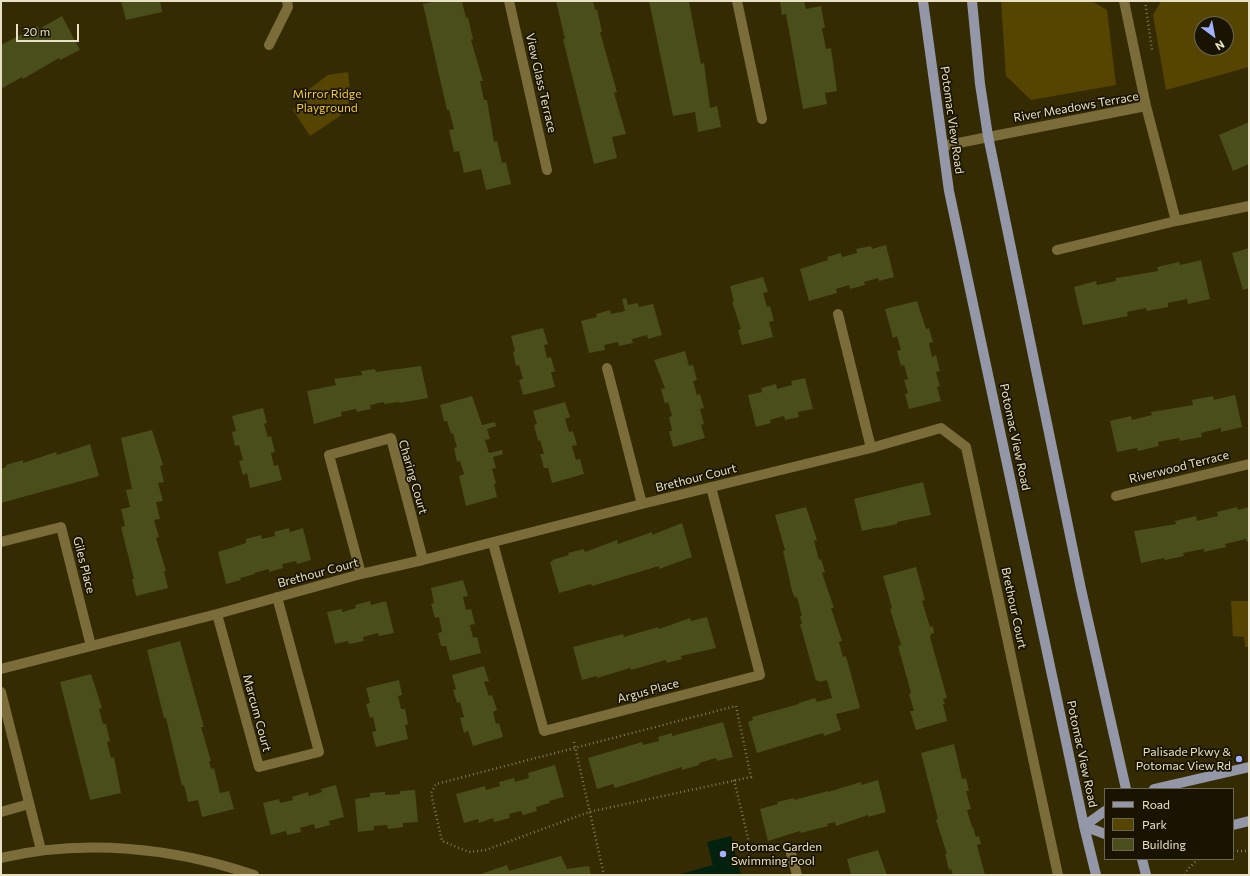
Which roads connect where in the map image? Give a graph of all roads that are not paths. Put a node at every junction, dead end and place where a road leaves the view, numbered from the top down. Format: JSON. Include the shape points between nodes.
{"nodes":[{"id":1,"x":287,"y":1,"type":"edge"},
{"id":2,"x":509,"y":1,"type":"edge"},
{"id":3,"x":737,"y":1,"type":"edge"},
{"id":4,"x":923,"y":1,"type":"edge"},
{"id":5,"x":972,"y":1,"type":"edge"},
{"id":6,"x":1124,"y":1,"type":"edge"},
{"id":7,"x":269,"y":45,"type":"dead end"},
{"id":8,"x":1146,"y":106,"type":"junction"},
{"id":9,"x":762,"y":119,"type":"dead end"},
{"id":10,"x":988,"y":136,"type":"junction"},
{"id":11,"x":943,"y":146,"type":"junction"},
{"id":12,"x":547,"y":170,"type":"dead end"},
{"id":13,"x":1249,"y":206,"type":"edge"},
{"id":14,"x":1176,"y":222,"type":"junction"},
{"id":15,"x":1057,"y":250,"type":"dead end"},
{"id":16,"x":838,"y":314,"type":"dead end"},
{"id":17,"x":607,"y":368,"type":"dead end"},
{"id":18,"x":871,"y":448,"type":"junction"},
{"id":19,"x":1249,"y":464,"type":"edge"},
{"id":20,"x":711,"y":487,"type":"junction"},
{"id":21,"x":1116,"y":496,"type":"dead end"},
{"id":22,"x":642,"y":504,"type":"junction"},
{"id":23,"x":1,"y":542,"type":"edge"},
{"id":24,"x":493,"y":543,"type":"junction"},
{"id":25,"x":423,"y":560,"type":"junction"},
{"id":26,"x":361,"y":574,"type":"junction"},
{"id":27,"x":277,"y":597,"type":"junction"},
{"id":28,"x":217,"y":614,"type":"junction"},
{"id":29,"x":91,"y":646,"type":"junction"},
{"id":30,"x":1,"y":669,"type":"edge"},
{"id":31,"x":1,"y":692,"type":"edge"},
{"id":32,"x":1249,"y":767,"type":"edge"},
{"id":33,"x":1126,"y":788,"type":"edge"},
{"id":34,"x":1158,"y":788,"type":"edge"},
{"id":35,"x":29,"y":804,"type":"junction"},
{"id":36,"x":1,"y":812,"type":"edge"},
{"id":37,"x":1104,"y":813,"type":"edge"},
{"id":38,"x":1249,"y":821,"type":"edge"},
{"id":39,"x":1234,"y":825,"type":"edge"},
{"id":40,"x":1084,"y":826,"type":"junction"},
{"id":41,"x":1104,"y":834,"type":"edge"},
{"id":42,"x":41,"y":850,"type":"junction"},
{"id":43,"x":791,"y":853,"type":"dead end"},
{"id":44,"x":1,"y":858,"type":"edge"},
{"id":45,"x":1142,"y":860,"type":"edge"},
{"id":46,"x":254,"y":875,"type":"edge"},
{"id":47,"x":797,"y":875,"type":"edge"},
{"id":48,"x":1058,"y":875,"type":"edge"},
{"id":49,"x":1096,"y":875,"type":"edge"},
{"id":50,"x":1146,"y":875,"type":"edge"}],
"edges":[{"from":1,"to":7,"type":"street","via":[[288,7]]},
{"from":2,"to":12,"type":"street","name":"View Glass Terrace"},
{"from":3,"to":9,"type":"street"},
{"from":4,"to":11,"type":"main road","name":"Potomac View Road"},
{"from":5,"to":10,"type":"main road"},
{"from":6,"to":8,"type":"street"},
{"from":8,"to":10,"type":"street","name":"River Meadows Terrace"},
{"from":8,"to":14,"type":"street","name":"River Meadows Terrace"},
{"from":10,"to":11,"type":"street","name":"River Meadows Terrace"},
{"from":10,"to":33,"type":"main road","via":[[1081,590]]},
{"from":11,"to":40,"type":"main road","name":"Potomac View Road","via":[[949,191]]},
{"from":13,"to":14,"type":"street"},
{"from":14,"to":15,"type":"street"},
{"from":16,"to":18,"type":"street"},
{"from":17,"to":22,"type":"street","name":"Brethour Court"},
{"from":18,"to":20,"type":"street","name":"Brethour Court"},
{"from":18,"to":48,"type":"street","name":"Brethour Court","via":[[941,428],[966,447]]},
{"from":19,"to":21,"type":"street","name":"Riverwood Terrace"},
{"from":20,"to":22,"type":"street","name":"Brethour Court"},
{"from":20,"to":24,"type":"street","name":"Argus Place","via":[[760,675],[544,731]]},
{"from":22,"to":24,"type":"street","name":"Brethour Court"},
{"from":23,"to":29,"type":"street","name":"Giles Place","via":[[61,527]]},
{"from":24,"to":25,"type":"street","name":"Brethour Court"},
{"from":25,"to":26,"type":"street","name":"Brethour Court"},
{"from":25,"to":26,"type":"street","name":"Charing Court","via":[[391,438],[330,456]]},
{"from":26,"to":27,"type":"street","name":"Brethour Court"},
{"from":27,"to":28,"type":"street","name":"Brethour Court"},
{"from":27,"to":28,"type":"street","name":"Marcum Court","via":[[319,752],[259,767]]},
{"from":28,"to":29,"type":"street","name":"Brethour Court"},
{"from":29,"to":30,"type":"street","name":"Brethour Court"},
{"from":31,"to":35,"type":"street"},
{"from":32,"to":34,"type":"main road"},
{"from":35,"to":36,"type":"street"},
{"from":35,"to":42,"type":"street"},
{"from":37,"to":40,"type":"main road"},
{"from":38,"to":39,"type":"main road"},
{"from":40,"to":41,"type":"main road"},
{"from":40,"to":49,"type":"main road","name":"Potomac View Road"},
{"from":42,"to":44,"type":"street"},
{"from":42,"to":46,"type":"street","via":[[138,850],[209,862]]},
{"from":43,"to":47,"type":"street"},
{"from":45,"to":50,"type":"main road"}]}
